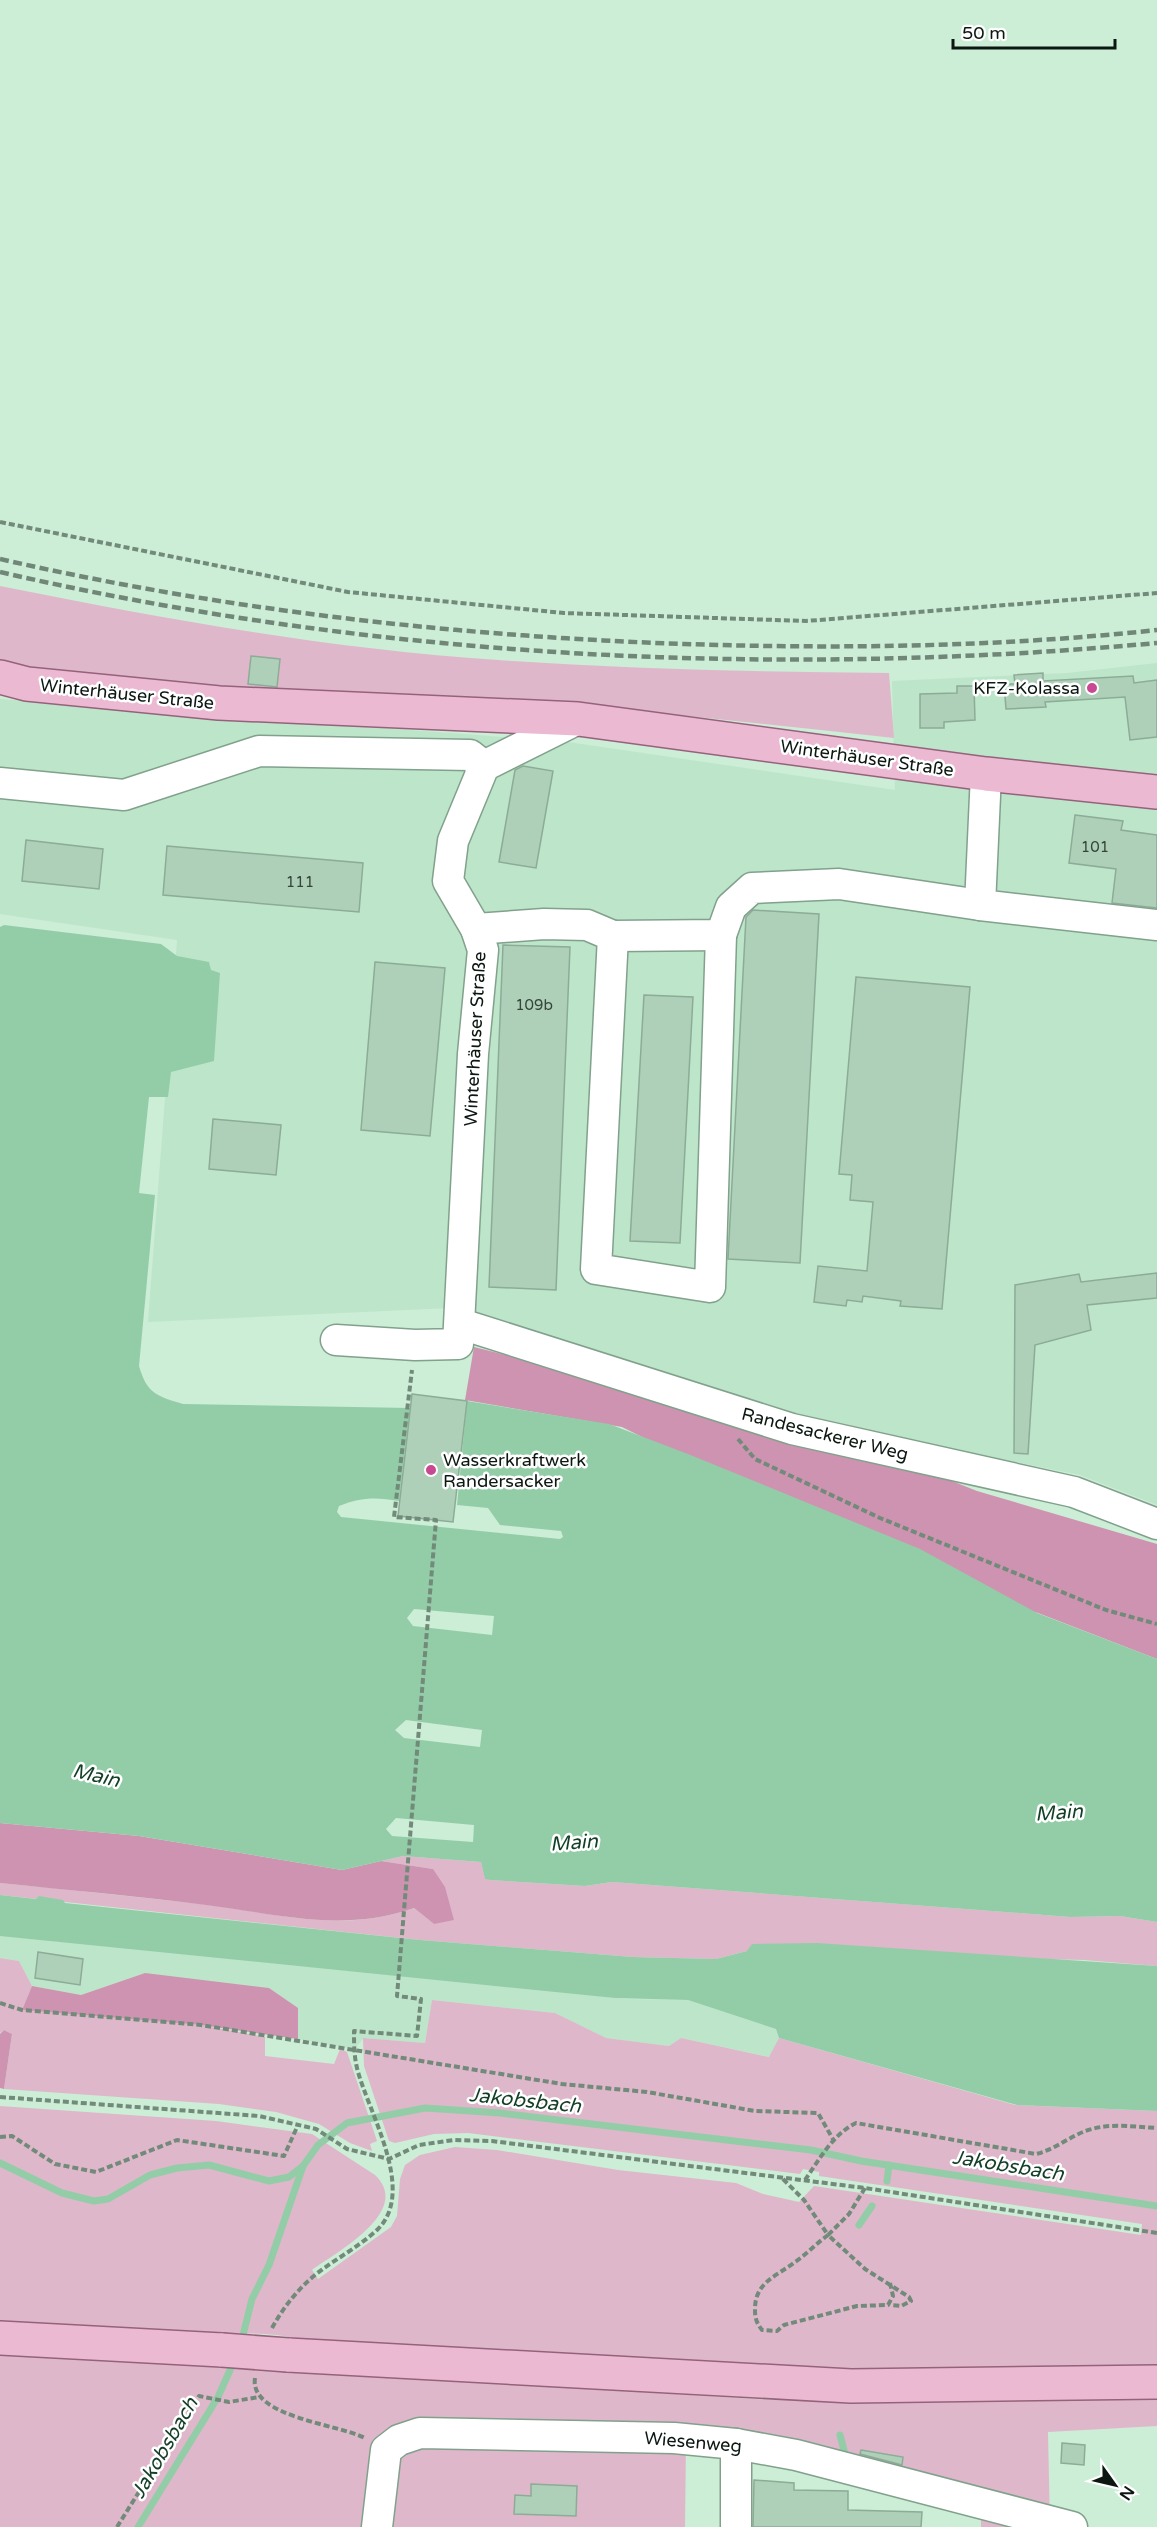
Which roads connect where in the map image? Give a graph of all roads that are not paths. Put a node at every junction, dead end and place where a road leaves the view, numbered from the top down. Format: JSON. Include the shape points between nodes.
{"nodes":[{"id":1,"x":0,"y":677,"type":"edge"},
{"id":2,"x":578,"y":719,"type":"junction"},
{"id":3,"x":484,"y":766,"type":"junction"},
{"id":4,"x":986,"y":774,"type":"junction"},
{"id":5,"x":0,"y":783,"type":"edge"},
{"id":6,"x":1157,"y":792,"type":"edge"},
{"id":7,"x":980,"y":905,"type":"junction"},
{"id":8,"x":1157,"y":925,"type":"edge"},
{"id":9,"x":476,"y":929,"type":"junction"},
{"id":10,"x":721,"y":934,"type":"junction"},
{"id":11,"x":613,"y":936,"type":"junction"},
{"id":12,"x":461,"y":1324,"type":"junction"},
{"id":13,"x":336,"y":1340,"type":"dead end"},
{"id":14,"x":1157,"y":1524,"type":"edge"},
{"id":15,"x":0,"y":2338,"type":"edge"},
{"id":16,"x":1157,"y":2382,"type":"edge"},
{"id":17,"x":736,"y":2444,"type":"junction"},
{"id":18,"x":377,"y":2527,"type":"edge"},
{"id":19,"x":736,"y":2527,"type":"edge"},
{"id":20,"x":1072,"y":2527,"type":"edge"}],
"edges":[{"from":1,"to":2,"type":"main road","name":"Winterhäuser Straße","via":[[27,684],[219,703]]},
{"from":2,"to":3,"type":"street"},
{"from":2,"to":4,"type":"main road","name":"Winterhäuser Straße"},
{"from":3,"to":5,"type":"street","via":[[470,755],[259,751],[123,795]]},
{"from":3,"to":9,"type":"street","name":"Winterhäuser Straße","via":[[453,840],[448,881]]},
{"from":4,"to":6,"type":"main road","name":"Winterhäuser Straße"},
{"from":4,"to":7,"type":"street"},
{"from":7,"to":8,"type":"street"},
{"from":7,"to":10,"type":"street","via":[[839,884],[752,888],[731,908]]},
{"from":9,"to":11,"type":"street","via":[[586,925]]},
{"from":9,"to":12,"type":"street","name":"Winterhäuser Straße","via":[[483,950],[473,1054]]},
{"from":10,"to":11,"type":"street"},
{"from":10,"to":11,"type":"street","via":[[710,1287],[596,1269]]},
{"from":12,"to":13,"type":"street","via":[[458,1344]]},
{"from":12,"to":14,"type":"street","name":"Randesackerer Weg","via":[[792,1430],[1074,1492]]},
{"from":15,"to":16,"type":"main road","bridge":true,"via":[[222,2350],[279,2344],[850,2386]]},
{"from":17,"to":18,"type":"street","name":"Wiesenweg","via":[[674,2438],[420,2433],[399,2440],[386,2450]]},
{"from":17,"to":19,"type":"street"},
{"from":17,"to":20,"type":"street","name":"Wiesenweg","via":[[847,2468]]}]}
